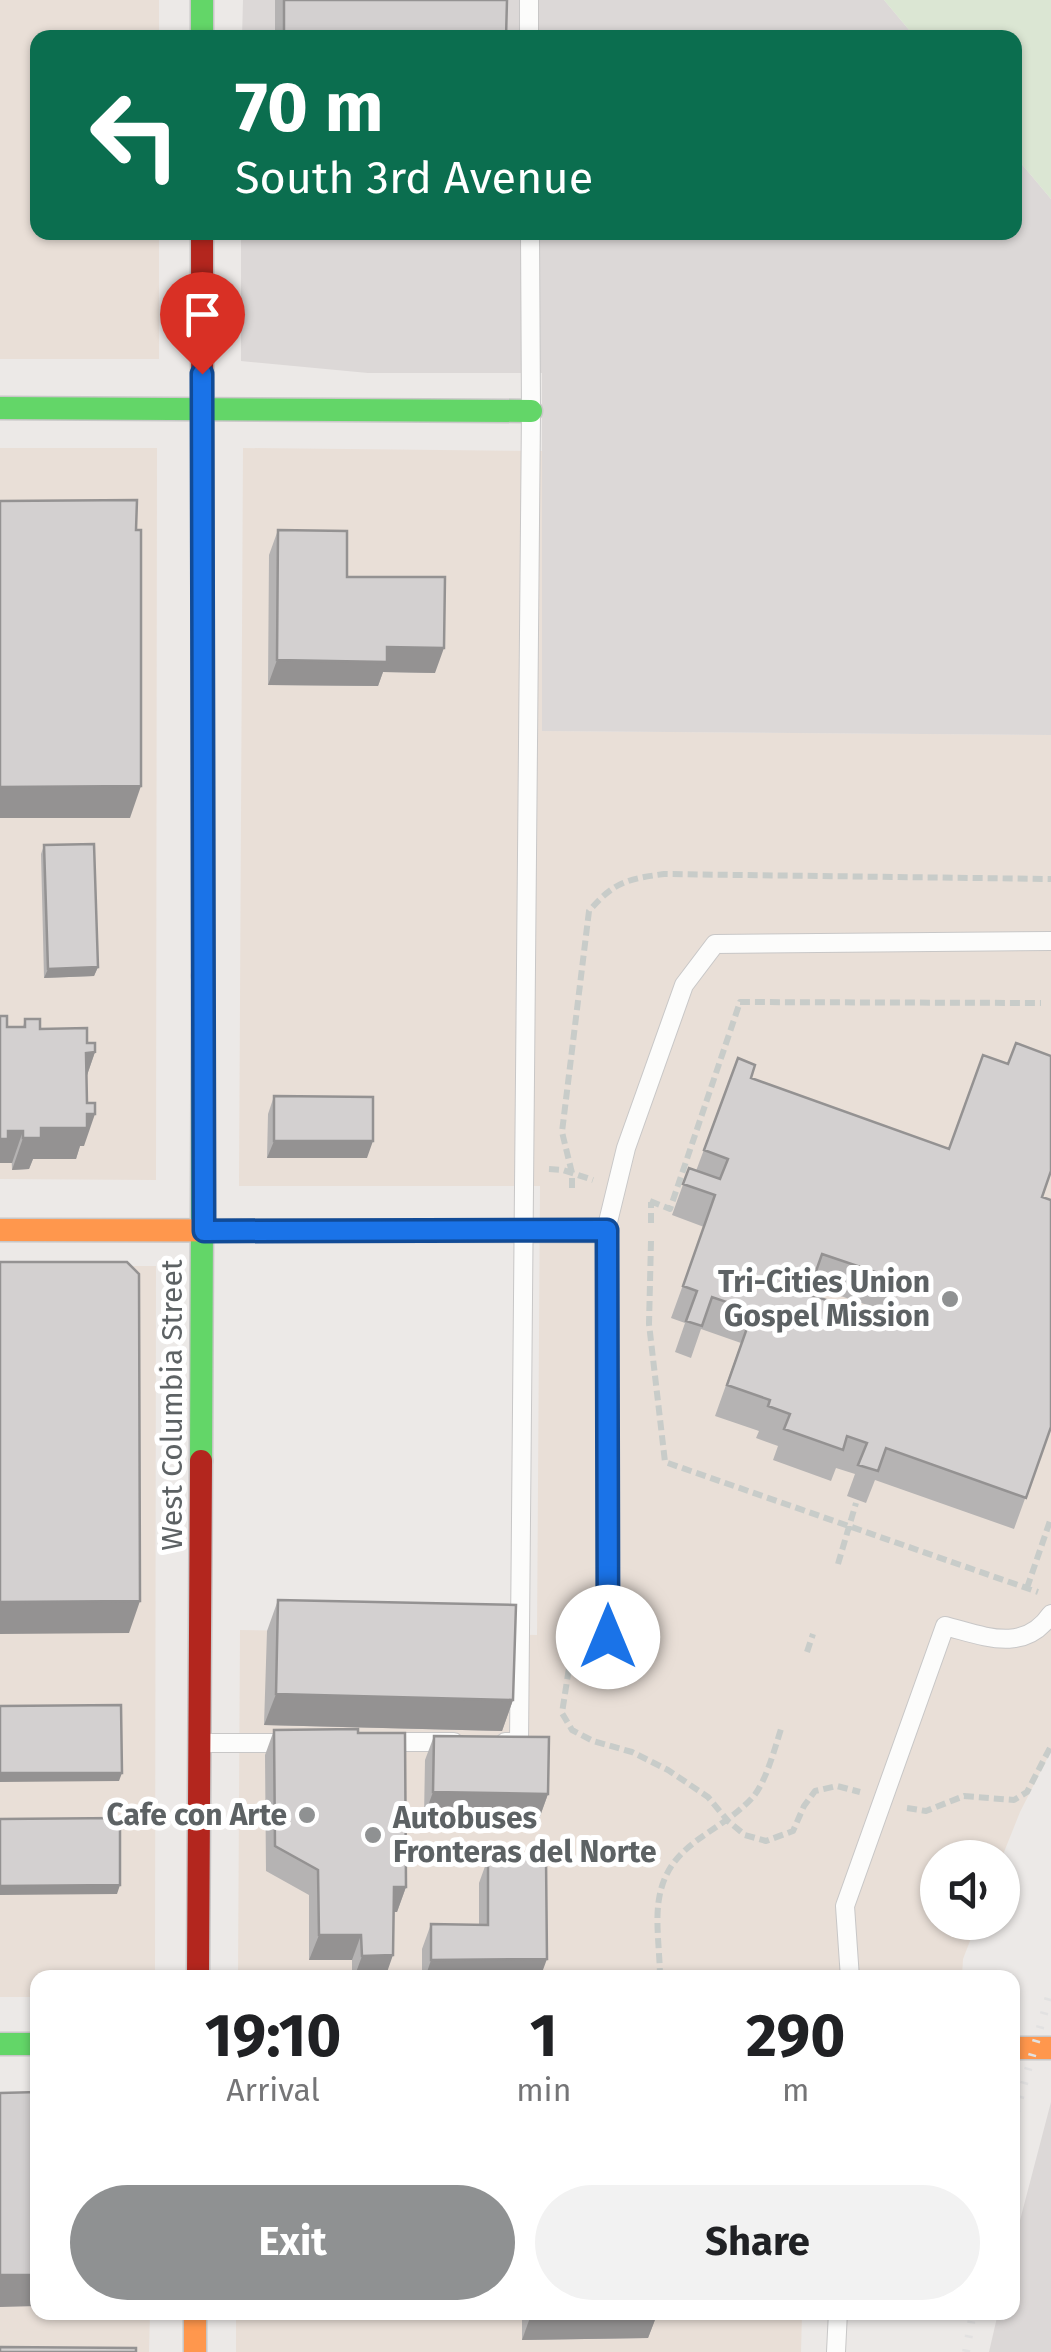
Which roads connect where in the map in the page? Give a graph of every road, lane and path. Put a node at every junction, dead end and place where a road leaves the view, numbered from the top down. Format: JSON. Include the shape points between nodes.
{"nodes":[{"id":1,"x":202,"y":0,"type":"edge"},
{"id":2,"x":529,"y":0,"type":"edge"},
{"id":3,"x":202,"y":30,"type":"edge"},
{"id":4,"x":529,"y":30,"type":"edge"},
{"id":5,"x":202,"y":240,"type":"edge"},
{"id":6,"x":530,"y":240,"type":"edge"},
{"id":7,"x":0,"y":408,"type":"edge"},
{"id":8,"x":202,"y":409,"type":"junction"},
{"id":9,"x":531,"y":411,"type":"junction"},
{"id":10,"x":1051,"y":941,"type":"edge"},
{"id":11,"x":1040,"y":1003,"type":"dead end"},
{"id":12,"x":635,"y":1196,"type":"dead end"},
{"id":13,"x":651,"y":1202,"type":"junction"},
{"id":14,"x":0,"y":1230,"type":"edge"},
{"id":15,"x":607,"y":1230,"type":"junction"},
{"id":16,"x":204,"y":1231,"type":"junction"},
{"id":17,"x":524,"y":1231,"type":"junction"},
{"id":18,"x":856,"y":1504,"type":"dead end"},
{"id":19,"x":1051,"y":1518,"type":"edge"},
{"id":20,"x":849,"y":1526,"type":"junction"},
{"id":21,"x":838,"y":1564,"type":"dead end"},
{"id":22,"x":1027,"y":1588,"type":"junction"},
{"id":23,"x":1039,"y":1592,"type":"dead end"},
{"id":24,"x":1051,"y":1614,"type":"edge"},
{"id":25,"x":812,"y":1634,"type":"dead end"},
{"id":26,"x":608,"y":1637,"type":"dead end"},
{"id":27,"x":807,"y":1652,"type":"dead end"},
{"id":28,"x":782,"y":1726,"type":"dead end"},
{"id":29,"x":364,"y":1742,"type":"edge"},
{"id":30,"x":199,"y":1743,"type":"junction"},
{"id":31,"x":305,"y":1743,"type":"edge"},
{"id":32,"x":1051,"y":1746,"type":"edge"},
{"id":33,"x":906,"y":1808,"type":"dead end"},
{"id":34,"x":198,"y":1970,"type":"edge"},
{"id":35,"x":660,"y":1970,"type":"edge"},
{"id":36,"x":849,"y":1970,"type":"edge"},
{"id":37,"x":0,"y":2044,"type":"edge"},
{"id":38,"x":30,"y":2044,"type":"edge"},
{"id":39,"x":1020,"y":2048,"type":"edge"},
{"id":40,"x":1051,"y":2048,"type":"edge"},
{"id":41,"x":195,"y":2320,"type":"edge"},
{"id":42,"x":838,"y":2320,"type":"edge"},
{"id":43,"x":195,"y":2352,"type":"edge"},
{"id":44,"x":836,"y":2352,"type":"edge"}],
"edges":[{"from":1,"to":3,"type":"street"},
{"from":2,"to":4,"type":"lane"},
{"from":5,"to":8,"type":"street","name":"West Columbia Street"},
{"from":6,"to":9,"type":"lane"},
{"from":7,"to":8,"type":"street"},
{"from":8,"to":9,"type":"street"},
{"from":8,"to":16,"type":"street","name":"West Columbia Street"},
{"from":9,"to":17,"type":"lane"},
{"from":10,"to":15,"type":"lane","via":[[715,944],[684,985],[626,1148]]},
{"from":11,"to":13,"type":"path","via":[[740,1002],[670,1209]]},
{"from":12,"to":13,"type":"path"},
{"from":13,"to":20,"type":"path","via":[[649,1324],[664,1462]]},
{"from":14,"to":16,"type":"street"},
{"from":15,"to":17,"type":"street"},
{"from":15,"to":26,"type":"lane"},
{"from":16,"to":17,"type":"street"},
{"from":16,"to":30,"type":"street","name":"West Columbia Street"},
{"from":17,"to":29,"type":"lane","via":[[520,1742]]},
{"from":18,"to":20,"type":"path"},
{"from":19,"to":22,"type":"path"},
{"from":20,"to":21,"type":"path"},
{"from":20,"to":22,"type":"path"},
{"from":22,"to":23,"type":"path"},
{"from":24,"to":36,"type":"lane","via":[[1024,1638],[996,1639],[945,1626],[845,1906]]},
{"from":25,"to":27,"type":"path"},
{"from":28,"to":35,"type":"path","via":[[755,1795],[674,1860],[658,1900]]},
{"from":30,"to":31,"type":"lane"},
{"from":30,"to":34,"type":"street","name":"West Columbia Street"},
{"from":32,"to":33,"type":"path","via":[[1027,1792],[1014,1800],[964,1796],[926,1811]]},
{"from":37,"to":38,"type":"street"},
{"from":39,"to":40,"type":"street"},
{"from":41,"to":43,"type":"street"},
{"from":42,"to":44,"type":"lane"}]}
